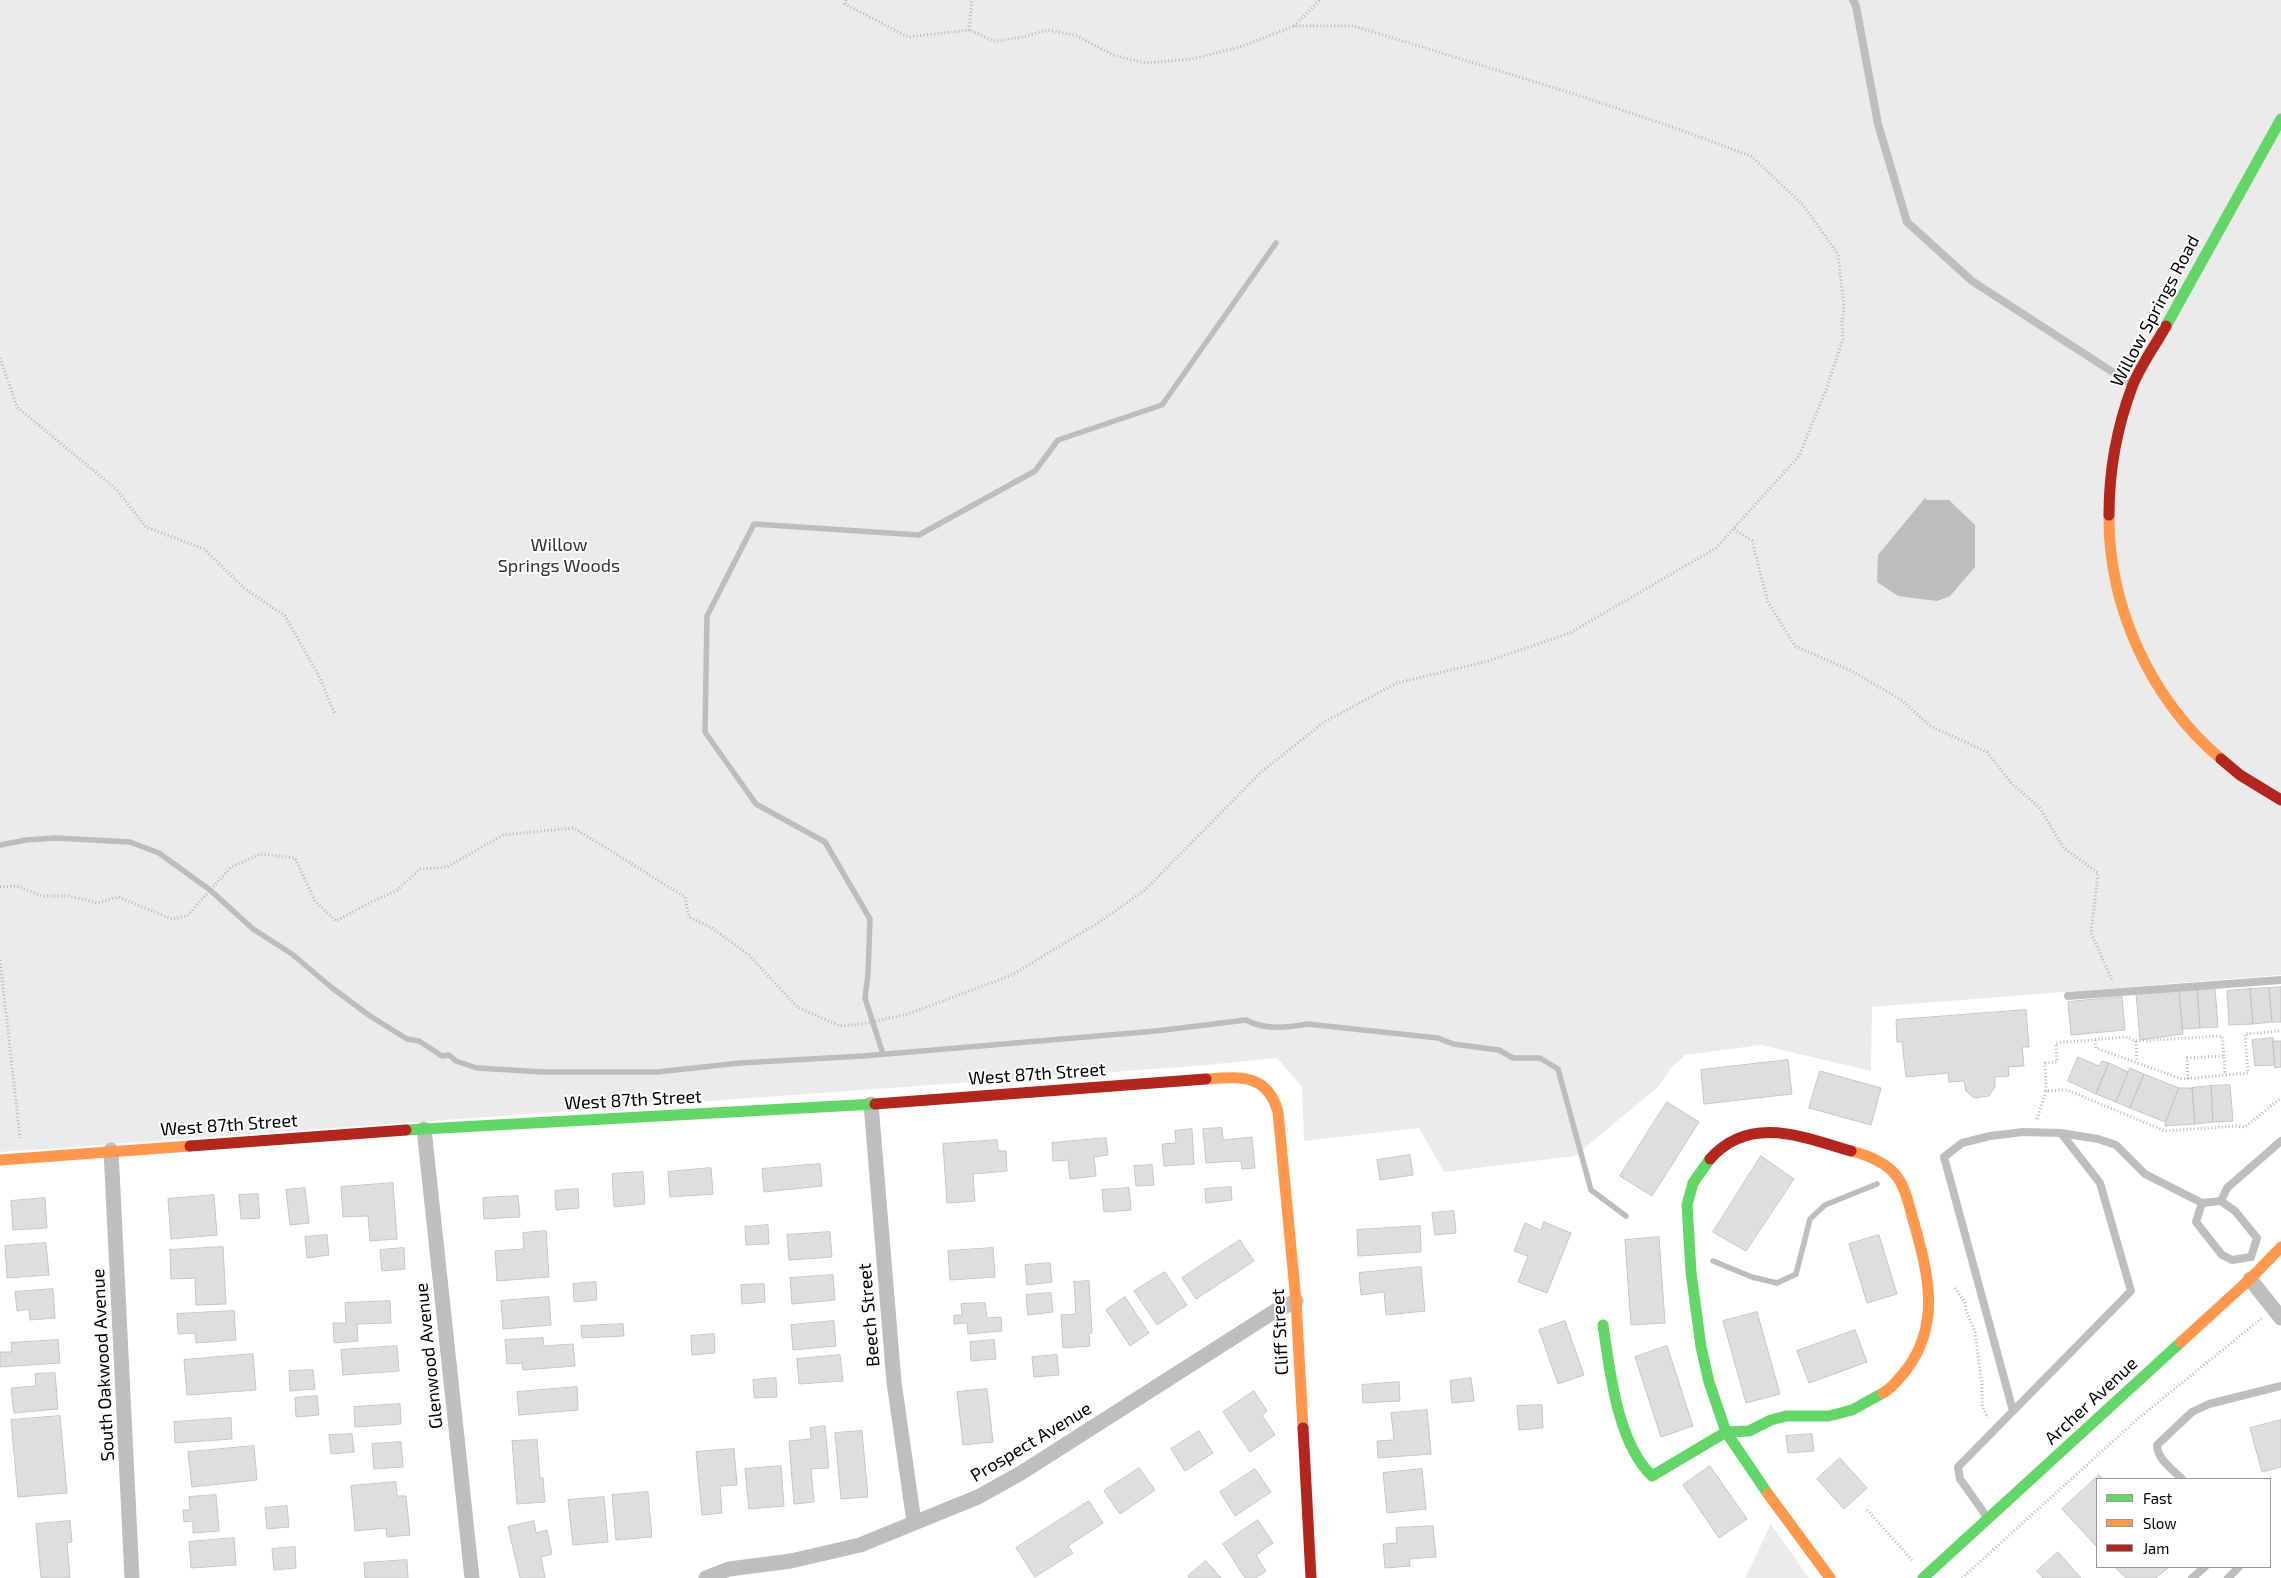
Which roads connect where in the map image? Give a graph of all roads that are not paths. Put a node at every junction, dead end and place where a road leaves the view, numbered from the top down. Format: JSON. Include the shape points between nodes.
{"nodes":[{"id":1,"x":1854,"y":0,"type":"edge"},
{"id":2,"x":2281,"y":119,"type":"edge"},
{"id":3,"x":2133,"y":385,"type":"junction"},
{"id":4,"x":2281,"y":800,"type":"edge"},
{"id":5,"x":2281,"y":980,"type":"edge"},
{"id":6,"x":2068,"y":996,"type":"dead end"},
{"id":7,"x":1266,"y":1086,"type":"joint"},
{"id":8,"x":871,"y":1104,"type":"junction"},
{"id":9,"x":424,"y":1130,"type":"junction"},
{"id":10,"x":2062,"y":1133,"type":"junction"},
{"id":11,"x":2281,"y":1141,"type":"edge"},
{"id":12,"x":111,"y":1150,"type":"junction"},
{"id":13,"x":0,"y":1160,"type":"edge"},
{"id":14,"x":2221,"y":1202,"type":"junction"},
{"id":15,"x":2202,"y":1204,"type":"junction"},
{"id":16,"x":2279,"y":1253,"type":"edge"},
{"id":17,"x":2251,"y":1256,"type":"junction"},
{"id":18,"x":2260,"y":1268,"type":"junction"},
{"id":19,"x":2250,"y":1279,"type":"junction"},
{"id":20,"x":1296,"y":1301,"type":"junction"},
{"id":21,"x":2281,"y":1318,"type":"edge"},
{"id":22,"x":1603,"y":1325,"type":"dead end"},
{"id":23,"x":2281,"y":1386,"type":"edge"},
{"id":24,"x":2013,"y":1411,"type":"junction"},
{"id":25,"x":1726,"y":1432,"type":"junction"},
{"id":26,"x":2181,"y":1478,"type":"edge"},
{"id":27,"x":1989,"y":1519,"type":"junction"},
{"id":28,"x":914,"y":1522,"type":"junction"},
{"id":29,"x":2204,"y":1568,"type":"edge"},
{"id":30,"x":2238,"y":1568,"type":"edge"},
{"id":31,"x":132,"y":1578,"type":"edge"},
{"id":32,"x":472,"y":1578,"type":"edge"},
{"id":33,"x":706,"y":1578,"type":"edge"},
{"id":34,"x":1311,"y":1578,"type":"edge"},
{"id":35,"x":1830,"y":1578,"type":"edge"},
{"id":36,"x":1923,"y":1578,"type":"edge"},
{"id":37,"x":2192,"y":1578,"type":"edge"},
{"id":38,"x":2228,"y":1578,"type":"edge"}],
"edges":[{"from":1,"to":3,"type":"lane","via":[[1878,124],[1907,222],[1972,280]]},
{"from":2,"to":3,"type":"street","name":"Willow Springs Road"},
{"from":3,"to":4,"type":"street","name":"Willow Springs Road","via":[[2109,484],[2113,570],[2122,606],[2151,678],[2180,720],[2210,752],[2253,787]]},
{"from":5,"to":6,"type":"lane"},
{"from":7,"to":8,"type":"street","name":"West 87th Street","via":[[1258,1080],[1226,1078]]},
{"from":7,"to":20,"type":"street","name":"Cliff Street","via":[[1277,1106],[1281,1125]]},
{"from":8,"to":9,"type":"street","name":"West 87th Street"},
{"from":8,"to":28,"type":"street","name":"Beech Street","via":[[894,1382]]},
{"from":9,"to":12,"type":"street","name":"West 87th Street"},
{"from":9,"to":32,"type":"street","name":"Glenwood Avenue"},
{"from":10,"to":15,"type":"lane","via":[[2116,1145],[2145,1174]]},
{"from":10,"to":24,"type":"lane","via":[[2100,1183],[2131,1291]]},
{"from":10,"to":24,"type":"lane","via":[[1990,1136],[1962,1143],[1944,1157]]},
{"from":11,"to":14,"type":"lane","via":[[2227,1188]]},
{"from":12,"to":13,"type":"street","name":"West 87th Street"},
{"from":12,"to":31,"type":"street","name":"South Oakwood Avenue"},
{"from":14,"to":15,"type":"lane"},
{"from":14,"to":17,"type":"lane","via":[[2235,1211],[2257,1238]]},
{"from":15,"to":17,"type":"lane","via":[[2196,1222],[2222,1255],[2232,1260]]},
{"from":16,"to":18,"type":"street","name":"Archer Avenue"},
{"from":17,"to":18,"type":"lane"},
{"from":18,"to":19,"type":"street","name":"Archer Avenue"},
{"from":19,"to":21,"type":"street"},
{"from":19,"to":27,"type":"street","name":"Archer Avenue"},
{"from":20,"to":28,"type":"street","name":"Prospect Avenue","via":[[1275,1311],[1021,1473],[978,1497]]},
{"from":20,"to":34,"type":"street","name":"Cliff Street"},
{"from":22,"to":25,"type":"street","via":[[1623,1423],[1644,1472],[1652,1476]]},
{"from":23,"to":26,"type":"lane","via":[[2209,1404],[2192,1412],[2158,1445],[2157,1453]]},
{"from":24,"to":27,"type":"lane","via":[[1958,1467],[1960,1479]]},
{"from":25,"to":25,"type":"street","via":[[1709,1382],[1696,1319],[1687,1205],[1693,1183],[1711,1157],[1727,1144],[1744,1136],[1765,1132],[1801,1136],[1869,1156],[1895,1174],[1905,1192],[1926,1265],[1930,1305],[1924,1336],[1914,1359],[1893,1387],[1852,1410],[1829,1416],[1786,1416],[1749,1431]]},
{"from":25,"to":35,"type":"street"},
{"from":27,"to":36,"type":"street","name":"Archer Avenue"},
{"from":28,"to":33,"type":"street","name":"Prospect Avenue","via":[[860,1545],[791,1561],[729,1569]]},
{"from":29,"to":37,"type":"lane"},
{"from":30,"to":38,"type":"lane"}]}
